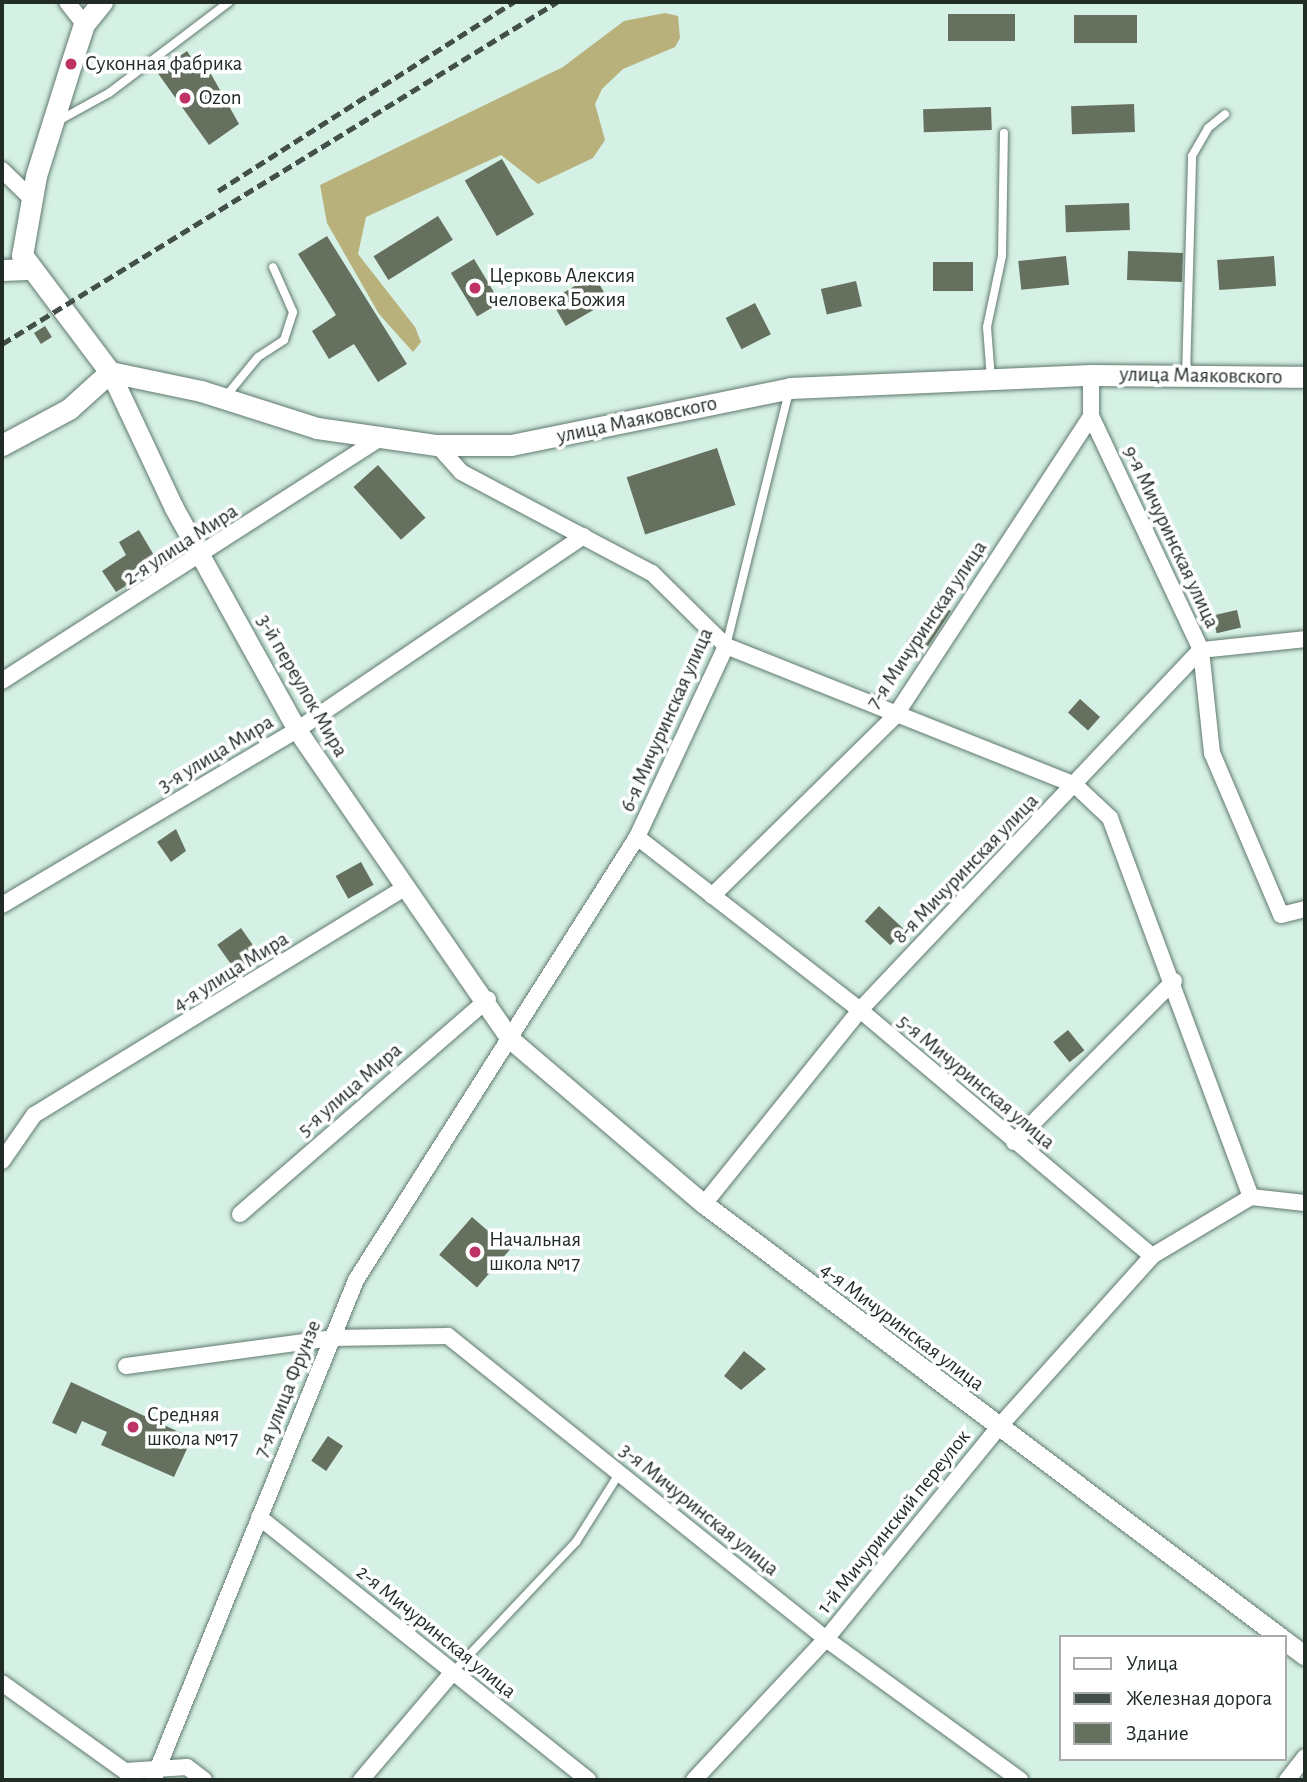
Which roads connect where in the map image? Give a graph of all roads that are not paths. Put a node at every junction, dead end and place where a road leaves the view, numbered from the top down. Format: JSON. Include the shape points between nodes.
{"nodes":[{"id":1,"x":67,"y":2,"type":"edge"},
{"id":2,"x":102,"y":2,"type":"edge"},
{"id":3,"x":229,"y":2,"type":"edge"},
{"id":4,"x":84,"y":24,"type":"junction"},
{"id":5,"x":1225,"y":114,"type":"dead end"},
{"id":6,"x":52,"y":125,"type":"junction"},
{"id":7,"x":1004,"y":134,"type":"dead end"},
{"id":8,"x":2,"y":170,"type":"edge"},
{"id":9,"x":32,"y":199,"type":"junction"},
{"id":10,"x":273,"y":267,"type":"dead end"},
{"id":11,"x":27,"y":268,"type":"junction"},
{"id":12,"x":2,"y":270,"type":"edge"},
{"id":13,"x":110,"y":372,"type":"junction"},
{"id":14,"x":1091,"y":374,"type":"junction"},
{"id":15,"x":1186,"y":376,"type":"junction"},
{"id":16,"x":1305,"y":377,"type":"edge"},
{"id":17,"x":991,"y":379,"type":"junction"},
{"id":18,"x":790,"y":388,"type":"junction"},
{"id":19,"x":225,"y":399,"type":"junction"},
{"id":20,"x":1091,"y":416,"type":"junction"},
{"id":21,"x":380,"y":438,"type":"junction"},
{"id":22,"x":2,"y":444,"type":"edge"},
{"id":23,"x":436,"y":445,"type":"junction"},
{"id":24,"x":584,"y":536,"type":"junction"},
{"id":25,"x":202,"y":558,"type":"junction"},
{"id":26,"x":1305,"y":639,"type":"edge"},
{"id":27,"x":726,"y":646,"type":"junction"},
{"id":28,"x":1201,"y":650,"type":"junction"},
{"id":29,"x":2,"y":681,"type":"edge"},
{"id":30,"x":895,"y":716,"type":"junction"},
{"id":31,"x":297,"y":730,"type":"junction"},
{"id":32,"x":1075,"y":785,"type":"junction"},
{"id":33,"x":637,"y":837,"type":"junction"},
{"id":34,"x":406,"y":887,"type":"junction"},
{"id":35,"x":712,"y":896,"type":"junction"},
{"id":36,"x":2,"y":905,"type":"edge"},
{"id":37,"x":1305,"y":909,"type":"edge"},
{"id":38,"x":1174,"y":981,"type":"junction"},
{"id":39,"x":488,"y":999,"type":"junction"},
{"id":40,"x":860,"y":1010,"type":"junction"},
{"id":41,"x":510,"y":1039,"type":"junction"},
{"id":42,"x":1014,"y":1142,"type":"junction"},
{"id":43,"x":2,"y":1161,"type":"edge"},
{"id":44,"x":1251,"y":1197,"type":"junction"},
{"id":45,"x":1305,"y":1203,"type":"edge"},
{"id":46,"x":704,"y":1204,"type":"junction"},
{"id":47,"x":240,"y":1214,"type":"dead end"},
{"id":48,"x":1152,"y":1256,"type":"junction"},
{"id":49,"x":332,"y":1338,"type":"junction"},
{"id":50,"x":126,"y":1366,"type":"dead end"},
{"id":51,"x":997,"y":1429,"type":"junction"},
{"id":52,"x":619,"y":1474,"type":"junction"},
{"id":53,"x":259,"y":1517,"type":"junction"},
{"id":54,"x":1277,"y":1635,"type":"edge"},
{"id":55,"x":827,"y":1639,"type":"junction"},
{"id":56,"x":1286,"y":1642,"type":"edge"},
{"id":57,"x":1305,"y":1656,"type":"edge"},
{"id":58,"x":453,"y":1672,"type":"junction"},
{"id":59,"x":2,"y":1683,"type":"edge"},
{"id":60,"x":1305,"y":1757,"type":"edge"},
{"id":61,"x":156,"y":1775,"type":"edge"},
{"id":62,"x":204,"y":1780,"type":"edge"},
{"id":63,"x":361,"y":1780,"type":"edge"},
{"id":64,"x":588,"y":1780,"type":"edge"},
{"id":65,"x":694,"y":1780,"type":"edge"},
{"id":66,"x":1020,"y":1780,"type":"edge"},
{"id":67,"x":1287,"y":1780,"type":"edge"}],
"edges":[{"from":1,"to":4,"type":"street"},
{"from":2,"to":4,"type":"main road"},
{"from":3,"to":6,"type":"lane","via":[[109,93]]},
{"from":4,"to":6,"type":"main road"},
{"from":5,"to":15,"type":"lane","via":[[1208,128],[1192,156]]},
{"from":6,"to":9,"type":"main road"},
{"from":7,"to":17,"type":"lane","via":[[1002,256],[987,327]]},
{"from":8,"to":9,"type":"street"},
{"from":9,"to":11,"type":"main road","via":[[23,242]]},
{"from":10,"to":19,"type":"lane","via":[[293,312],[284,340],[230,384]]},
{"from":11,"to":12,"type":"main road"},
{"from":11,"to":13,"type":"main road"},
{"from":13,"to":19,"type":"main road","name":"улица Маяковского"},
{"from":13,"to":22,"type":"main road","via":[[69,409]]},
{"from":13,"to":25,"type":"street","name":"3-й переулок Мира"},
{"from":14,"to":15,"type":"main road","name":"улица Маяковского"},
{"from":14,"to":17,"type":"main road","name":"улица Маяковского"},
{"from":14,"to":20,"type":"street","name":"9-я Мичуринская улица"},
{"from":15,"to":16,"type":"main road","name":"улица Маяковского"},
{"from":17,"to":18,"type":"main road","name":"улица Маяковского"},
{"from":18,"to":23,"type":"main road","name":"улица Маяковского","via":[[511,445]]},
{"from":18,"to":27,"type":"lane","name":"6-я Мичуринская улица"},
{"from":19,"to":21,"type":"main road","name":"улица Маяковского","via":[[317,428]]},
{"from":20,"to":28,"type":"street","name":"9-я Мичуринская улица"},
{"from":20,"to":30,"type":"street","name":"7-я Мичуринская улица"},
{"from":21,"to":23,"type":"main road","name":"улица Маяковского"},
{"from":21,"to":25,"type":"street","name":"2-я улица Мира"},
{"from":23,"to":24,"type":"street","via":[[461,472]]},
{"from":24,"to":27,"type":"street","via":[[652,573]]},
{"from":24,"to":31,"type":"street","name":"3-я улица Мира"},
{"from":25,"to":29,"type":"street","name":"2-я улица Мира"},
{"from":25,"to":31,"type":"street","name":"3-й переулок Мира"},
{"from":26,"to":28,"type":"street"},
{"from":27,"to":30,"type":"street"},
{"from":27,"to":33,"type":"street","name":"6-я Мичуринская улица"},
{"from":28,"to":32,"type":"street","name":"8-я Мичуринская улица"},
{"from":28,"to":37,"type":"street","name":"9-я Мичуринская улица","via":[[1212,753],[1281,915]]},
{"from":30,"to":32,"type":"street"},
{"from":30,"to":35,"type":"street","name":"7-я Мичуринская улица"},
{"from":31,"to":34,"type":"street","name":"3-й переулок Мира"},
{"from":31,"to":36,"type":"street","name":"3-я улица Мира"},
{"from":32,"to":38,"type":"street","via":[[1110,818]]},
{"from":32,"to":40,"type":"street","name":"8-я Мичуринская улица"},
{"from":33,"to":35,"type":"street","name":"5-я Мичуринская улица"},
{"from":33,"to":41,"type":"street","name":"6-я Мичуринская улица"},
{"from":34,"to":39,"type":"street","name":"3-й переулок Мира"},
{"from":34,"to":43,"type":"street","name":"4-я улица Мира","via":[[78,1093],[34,1115]]},
{"from":35,"to":40,"type":"street","name":"5-я Мичуринская улица"},
{"from":38,"to":42,"type":"street"},
{"from":38,"to":44,"type":"street"},
{"from":39,"to":41,"type":"street","name":"3-й переулок Мира"},
{"from":39,"to":47,"type":"street","name":"5-я улица Мира"},
{"from":40,"to":42,"type":"street","name":"5-я Мичуринская улица"},
{"from":40,"to":46,"type":"street","name":"8-я Мичуринская улица"},
{"from":41,"to":46,"type":"street","name":"4-я Мичуринская улица"},
{"from":41,"to":49,"type":"street","name":"7-я улица Фрунзе","via":[[389,1220]]},
{"from":42,"to":48,"type":"street","name":"5-я Мичуринская улица"},
{"from":44,"to":45,"type":"street"},
{"from":44,"to":48,"type":"street"},
{"from":46,"to":51,"type":"street","name":"4-я Мичуринская улица"},
{"from":48,"to":51,"type":"street","name":"1-й Мичуринский переулок"},
{"from":49,"to":50,"type":"street","name":"3-я Мичуринская улица"},
{"from":49,"to":52,"type":"street","name":"3-я Мичуринская улица","via":[[448,1336]]},
{"from":49,"to":53,"type":"street","name":"7-я улица Фрунзе"},
{"from":51,"to":54,"type":"street","name":"4-я Мичуринская улица"},
{"from":51,"to":55,"type":"street","name":"1-й Мичуринский переулок"},
{"from":52,"to":55,"type":"street","name":"3-я Мичуринская улица"},
{"from":52,"to":58,"type":"lane","via":[[576,1542]]},
{"from":53,"to":58,"type":"street","name":"2-я Мичуринская улица"},
{"from":53,"to":61,"type":"street","name":"7-я улица Фрунзе"},
{"from":55,"to":65,"type":"street","name":"1-й Мичуринский переулок"},
{"from":55,"to":66,"type":"street","name":"3-я Мичуринская улица"},
{"from":56,"to":57,"type":"street"},
{"from":58,"to":63,"type":"street"},
{"from":58,"to":64,"type":"street","name":"2-я Мичуринская улица"},
{"from":59,"to":61,"type":"street","via":[[125,1771]]},
{"from":60,"to":67,"type":"street"},
{"from":61,"to":62,"type":"street","via":[[187,1767]]}]}
